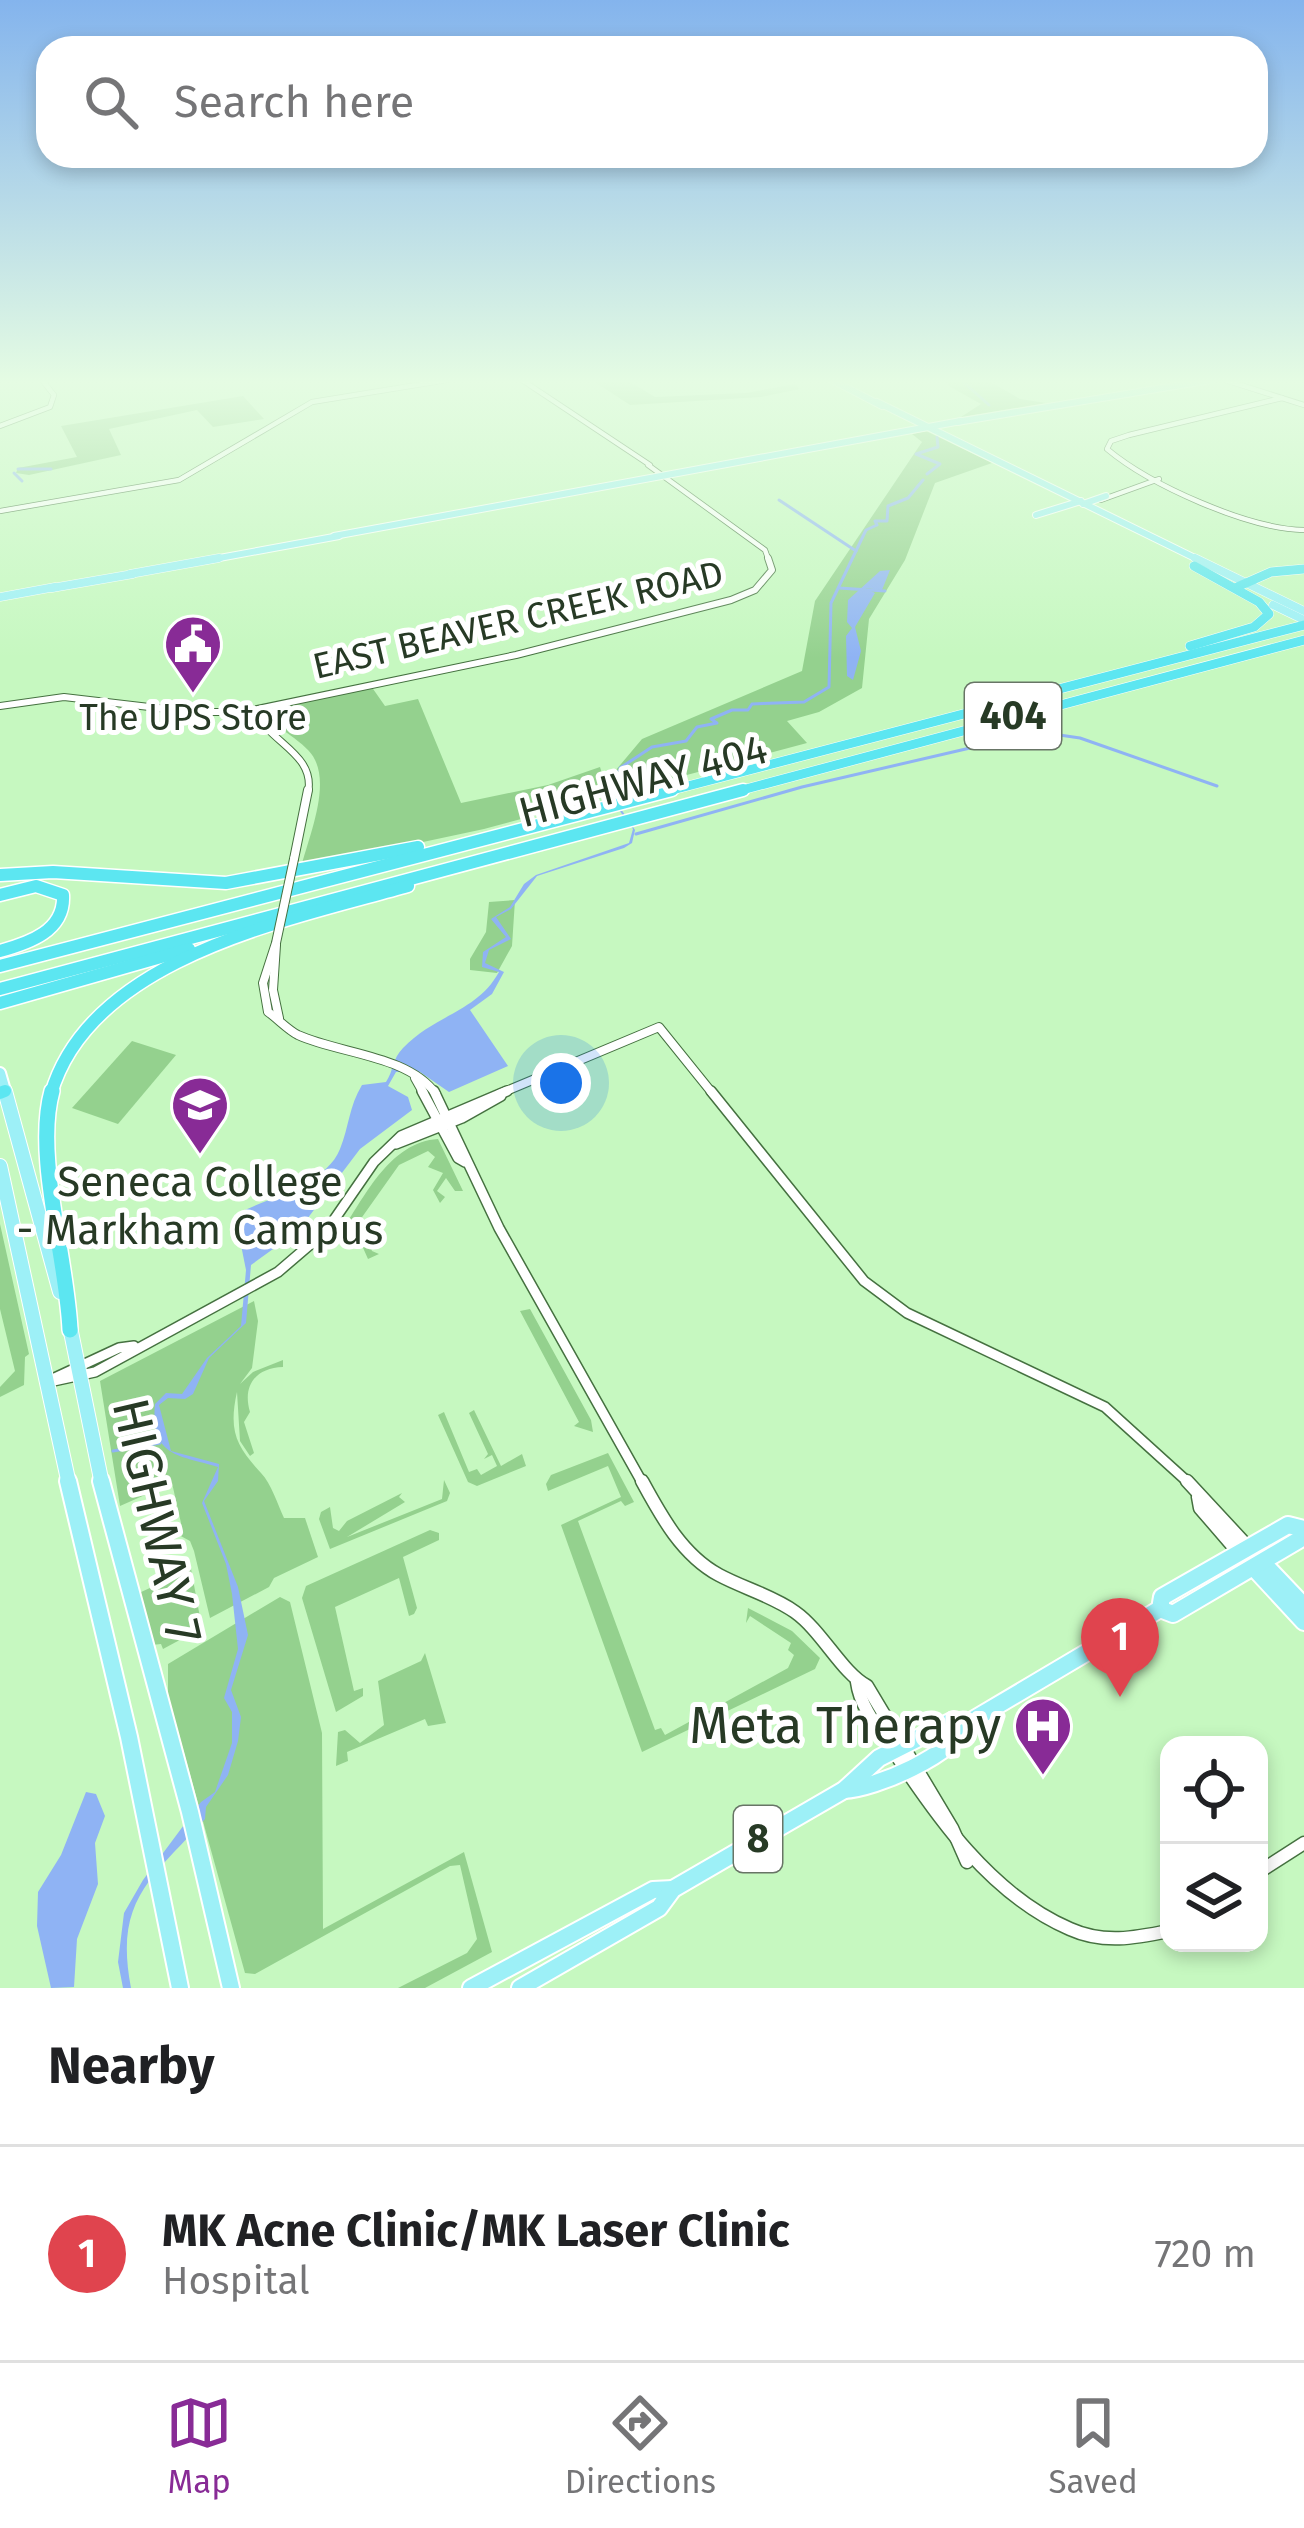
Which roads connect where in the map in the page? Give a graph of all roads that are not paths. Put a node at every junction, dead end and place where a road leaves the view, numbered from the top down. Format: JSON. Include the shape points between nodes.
{"nodes":[{"id":1,"x":191,"y":473,"type":"edge"},
{"id":2,"x":659,"y":473,"type":"edge"},
{"id":3,"x":680,"y":473,"type":"edge"},
{"id":4,"x":1020,"y":473,"type":"edge"},
{"id":5,"x":1021,"y":473,"type":"edge"},
{"id":6,"x":1144,"y":473,"type":"edge"},
{"id":7,"x":1148,"y":473,"type":"edge"},
{"id":8,"x":663,"y":476,"type":"junction"},
{"id":9,"x":1160,"y":478,"type":"junction"},
{"id":10,"x":1147,"y":483,"type":"junction"},
{"id":11,"x":1132,"y":487,"type":"junction"},
{"id":12,"x":1178,"y":487,"type":"junction"},
{"id":13,"x":1106,"y":496,"type":"joint"},
{"id":14,"x":1080,"y":503,"type":"junction"},
{"id":15,"x":0,"y":511,"type":"edge"},
{"id":16,"x":1063,"y":511,"type":"dead end"},
{"id":17,"x":1036,"y":515,"type":"dead end"},
{"id":18,"x":1103,"y":518,"type":"junction"},
{"id":19,"x":1304,"y":530,"type":"edge"},
{"id":20,"x":1194,"y":566,"type":"junction"},
{"id":21,"x":1304,"y":571,"type":"edge"},
{"id":22,"x":1240,"y":585,"type":"junction"},
{"id":23,"x":1266,"y":594,"type":"junction"},
{"id":24,"x":0,"y":597,"type":"edge"},
{"id":25,"x":1302,"y":621,"type":"edge"},
{"id":26,"x":1304,"y":641,"type":"edge"},
{"id":27,"x":1044,"y":692,"type":"junction"},
{"id":28,"x":287,"y":702,"type":"junction"},
{"id":29,"x":0,"y":704,"type":"edge"},
{"id":30,"x":255,"y":710,"type":"junction"},
{"id":31,"x":225,"y":713,"type":"junction"},
{"id":32,"x":514,"y":830,"type":"junction"},
{"id":33,"x":562,"y":837,"type":"junction"},
{"id":34,"x":0,"y":875,"type":"edge"},
{"id":35,"x":0,"y":895,"type":"edge"},
{"id":36,"x":312,"y":915,"type":"junction"},
{"id":37,"x":0,"y":959,"type":"edge"},
{"id":38,"x":0,"y":991,"type":"edge"},
{"id":39,"x":0,"y":1004,"type":"edge"},
{"id":40,"x":0,"y":1073,"type":"edge"},
{"id":41,"x":3,"y":1092,"type":"edge"},
{"id":42,"x":445,"y":1121,"type":"junction"},
{"id":43,"x":0,"y":1166,"type":"edge"},
{"id":44,"x":70,"y":1330,"type":"junction"},
{"id":45,"x":80,"y":1371,"type":"junction"},
{"id":46,"x":47,"y":1381,"type":"junction"},
{"id":47,"x":1304,"y":1533,"type":"edge"},
{"id":48,"x":1244,"y":1550,"type":"junction"},
{"id":49,"x":1260,"y":1567,"type":"junction"},
{"id":50,"x":1304,"y":1606,"type":"edge"},
{"id":51,"x":1160,"y":1610,"type":"junction"},
{"id":52,"x":1304,"y":1622,"type":"edge"},
{"id":53,"x":903,"y":1758,"type":"junction"},
{"id":54,"x":1304,"y":1843,"type":"edge"},
{"id":55,"x":1268,"y":1866,"type":"edge"},
{"id":56,"x":673,"y":1889,"type":"junction"},
{"id":57,"x":996,"y":1903,"type":"dead end"},
{"id":58,"x":1160,"y":1936,"type":"edge"},
{"id":59,"x":1107,"y":1955,"type":"dead end"},
{"id":60,"x":180,"y":1988,"type":"edge"},
{"id":61,"x":231,"y":1988,"type":"edge"},
{"id":62,"x":471,"y":1988,"type":"edge"},
{"id":63,"x":520,"y":1988,"type":"edge"}],
"edges":[{"from":1,"to":15,"type":"street"},
{"from":2,"to":8,"type":"street","name":"EAST BEAVER CREEK ROAD"},
{"from":3,"to":8,"type":"main road"},
{"from":4,"to":14,"type":"main road"},
{"from":5,"to":14,"type":"main road"},
{"from":6,"to":10,"type":"street"},
{"from":7,"to":9,"type":"street"},
{"from":8,"to":24,"type":"main road"},
{"from":8,"to":28,"type":"street","name":"EAST BEAVER CREEK ROAD","via":[[768,554],[772,570],[761,586],[516,655]]},
{"from":9,"to":10,"type":"street"},
{"from":9,"to":12,"type":"street"},
{"from":10,"to":11,"type":"street"},
{"from":11,"to":12,"type":"street"},
{"from":11,"to":13,"type":"street"},
{"from":12,"to":19,"type":"street","via":[[1260,525]]},
{"from":13,"to":14,"type":"main road"},
{"from":14,"to":17,"type":"main road"},
{"from":14,"to":18,"type":"main road"},
{"from":14,"to":22,"type":"main road"},
{"from":16,"to":18,"type":"main road"},
{"from":18,"to":20,"type":"main road"},
{"from":20,"to":22,"type":"main road"},
{"from":20,"to":27,"type":"highway","via":[[1259,602],[1268,619]]},
{"from":21,"to":22,"type":"highway","via":[[1271,572]]},
{"from":21,"to":23,"type":"highway","via":[[1263,581]]},
{"from":22,"to":23,"type":"main road"},
{"from":22,"to":25,"type":"main road"},
{"from":23,"to":25,"type":"main road"},
{"from":25,"to":27,"type":"highway","name":"HIGHWAY 404","number":"404"},
{"from":26,"to":33,"type":"highway","name":"HIGHWAY 404","number":"404"},
{"from":27,"to":32,"type":"highway","name":"HIGHWAY 404","number":"404"},
{"from":28,"to":30,"type":"street","name":"EAST BEAVER CREEK ROAD"},
{"from":28,"to":31,"type":"street","name":"EAST BEAVER CREEK ROAD"},
{"from":29,"to":31,"type":"street","name":"EAST BEAVER CREEK ROAD","via":[[90,698]]},
{"from":30,"to":31,"type":"street","name":"EAST BEAVER CREEK ROAD"},
{"from":30,"to":42,"type":"street","bridge":true,"via":[[259,724],[294,748],[310,777],[262,993],[268,1012],[296,1034],[415,1077]]},
{"from":32,"to":34,"type":"highway","via":[[226,883]]},
{"from":32,"to":37,"type":"highway","name":"HIGHWAY 404","number":"404"},
{"from":33,"to":36,"type":"highway"},
{"from":33,"to":38,"type":"highway","name":"HIGHWAY 404","number":"404"},
{"from":35,"to":37,"type":"highway","via":[[46,886],[66,902],[48,930]]},
{"from":36,"to":39,"type":"highway"},
{"from":36,"to":44,"type":"highway","via":[[159,969],[93,1020],[69,1051],[52,1087],[45,1142]]},
{"from":40,"to":41,"type":"main road","name":"HIGHWAY 7"},
{"from":41,"to":44,"type":"main road","name":"HIGHWAY 7"},
{"from":42,"to":45,"type":"street","via":[[374,1162],[327,1230],[278,1272]]},
{"from":42,"to":48,"type":"street","via":[[659,1027],[864,1281],[907,1313],[1105,1407],[1168,1461],[1200,1508]]},
{"from":42,"to":53,"type":"street","via":[[458,1158],[669,1530],[713,1572],[812,1625],[867,1686]]},
{"from":43,"to":46,"type":"main road","name":"HIGHWAY 7"},
{"from":44,"to":45,"type":"main road","name":"HIGHWAY 7"},
{"from":45,"to":46,"type":"street"},
{"from":45,"to":61,"type":"main road","name":"HIGHWAY 7","via":[[118,1557]]},
{"from":46,"to":60,"type":"main road","name":"HIGHWAY 7"},
{"from":47,"to":48,"type":"main road","number":"8","via":[[1288,1525]]},
{"from":47,"to":49,"type":"main road","number":"8"},
{"from":48,"to":49,"type":"street"},
{"from":48,"to":51,"type":"main road","number":"8","via":[[1162,1597]]},
{"from":49,"to":50,"type":"main road"},
{"from":49,"to":51,"type":"main road","number":"8","via":[[1173,1614]]},
{"from":49,"to":52,"type":"main road"},
{"from":51,"to":53,"type":"main road","number":"8","via":[[966,1724],[962,1735]]},
{"from":53,"to":56,"type":"main road","number":"8","via":[[861,1792],[844,1790]]},
{"from":53,"to":57,"type":"street"},
{"from":54,"to":55,"type":"street"},
{"from":56,"to":62,"type":"main road","number":"8","via":[[652,1890]]},
{"from":56,"to":63,"type":"main road","number":"8","via":[[659,1908]]},
{"from":58,"to":59,"type":"street"}]}
